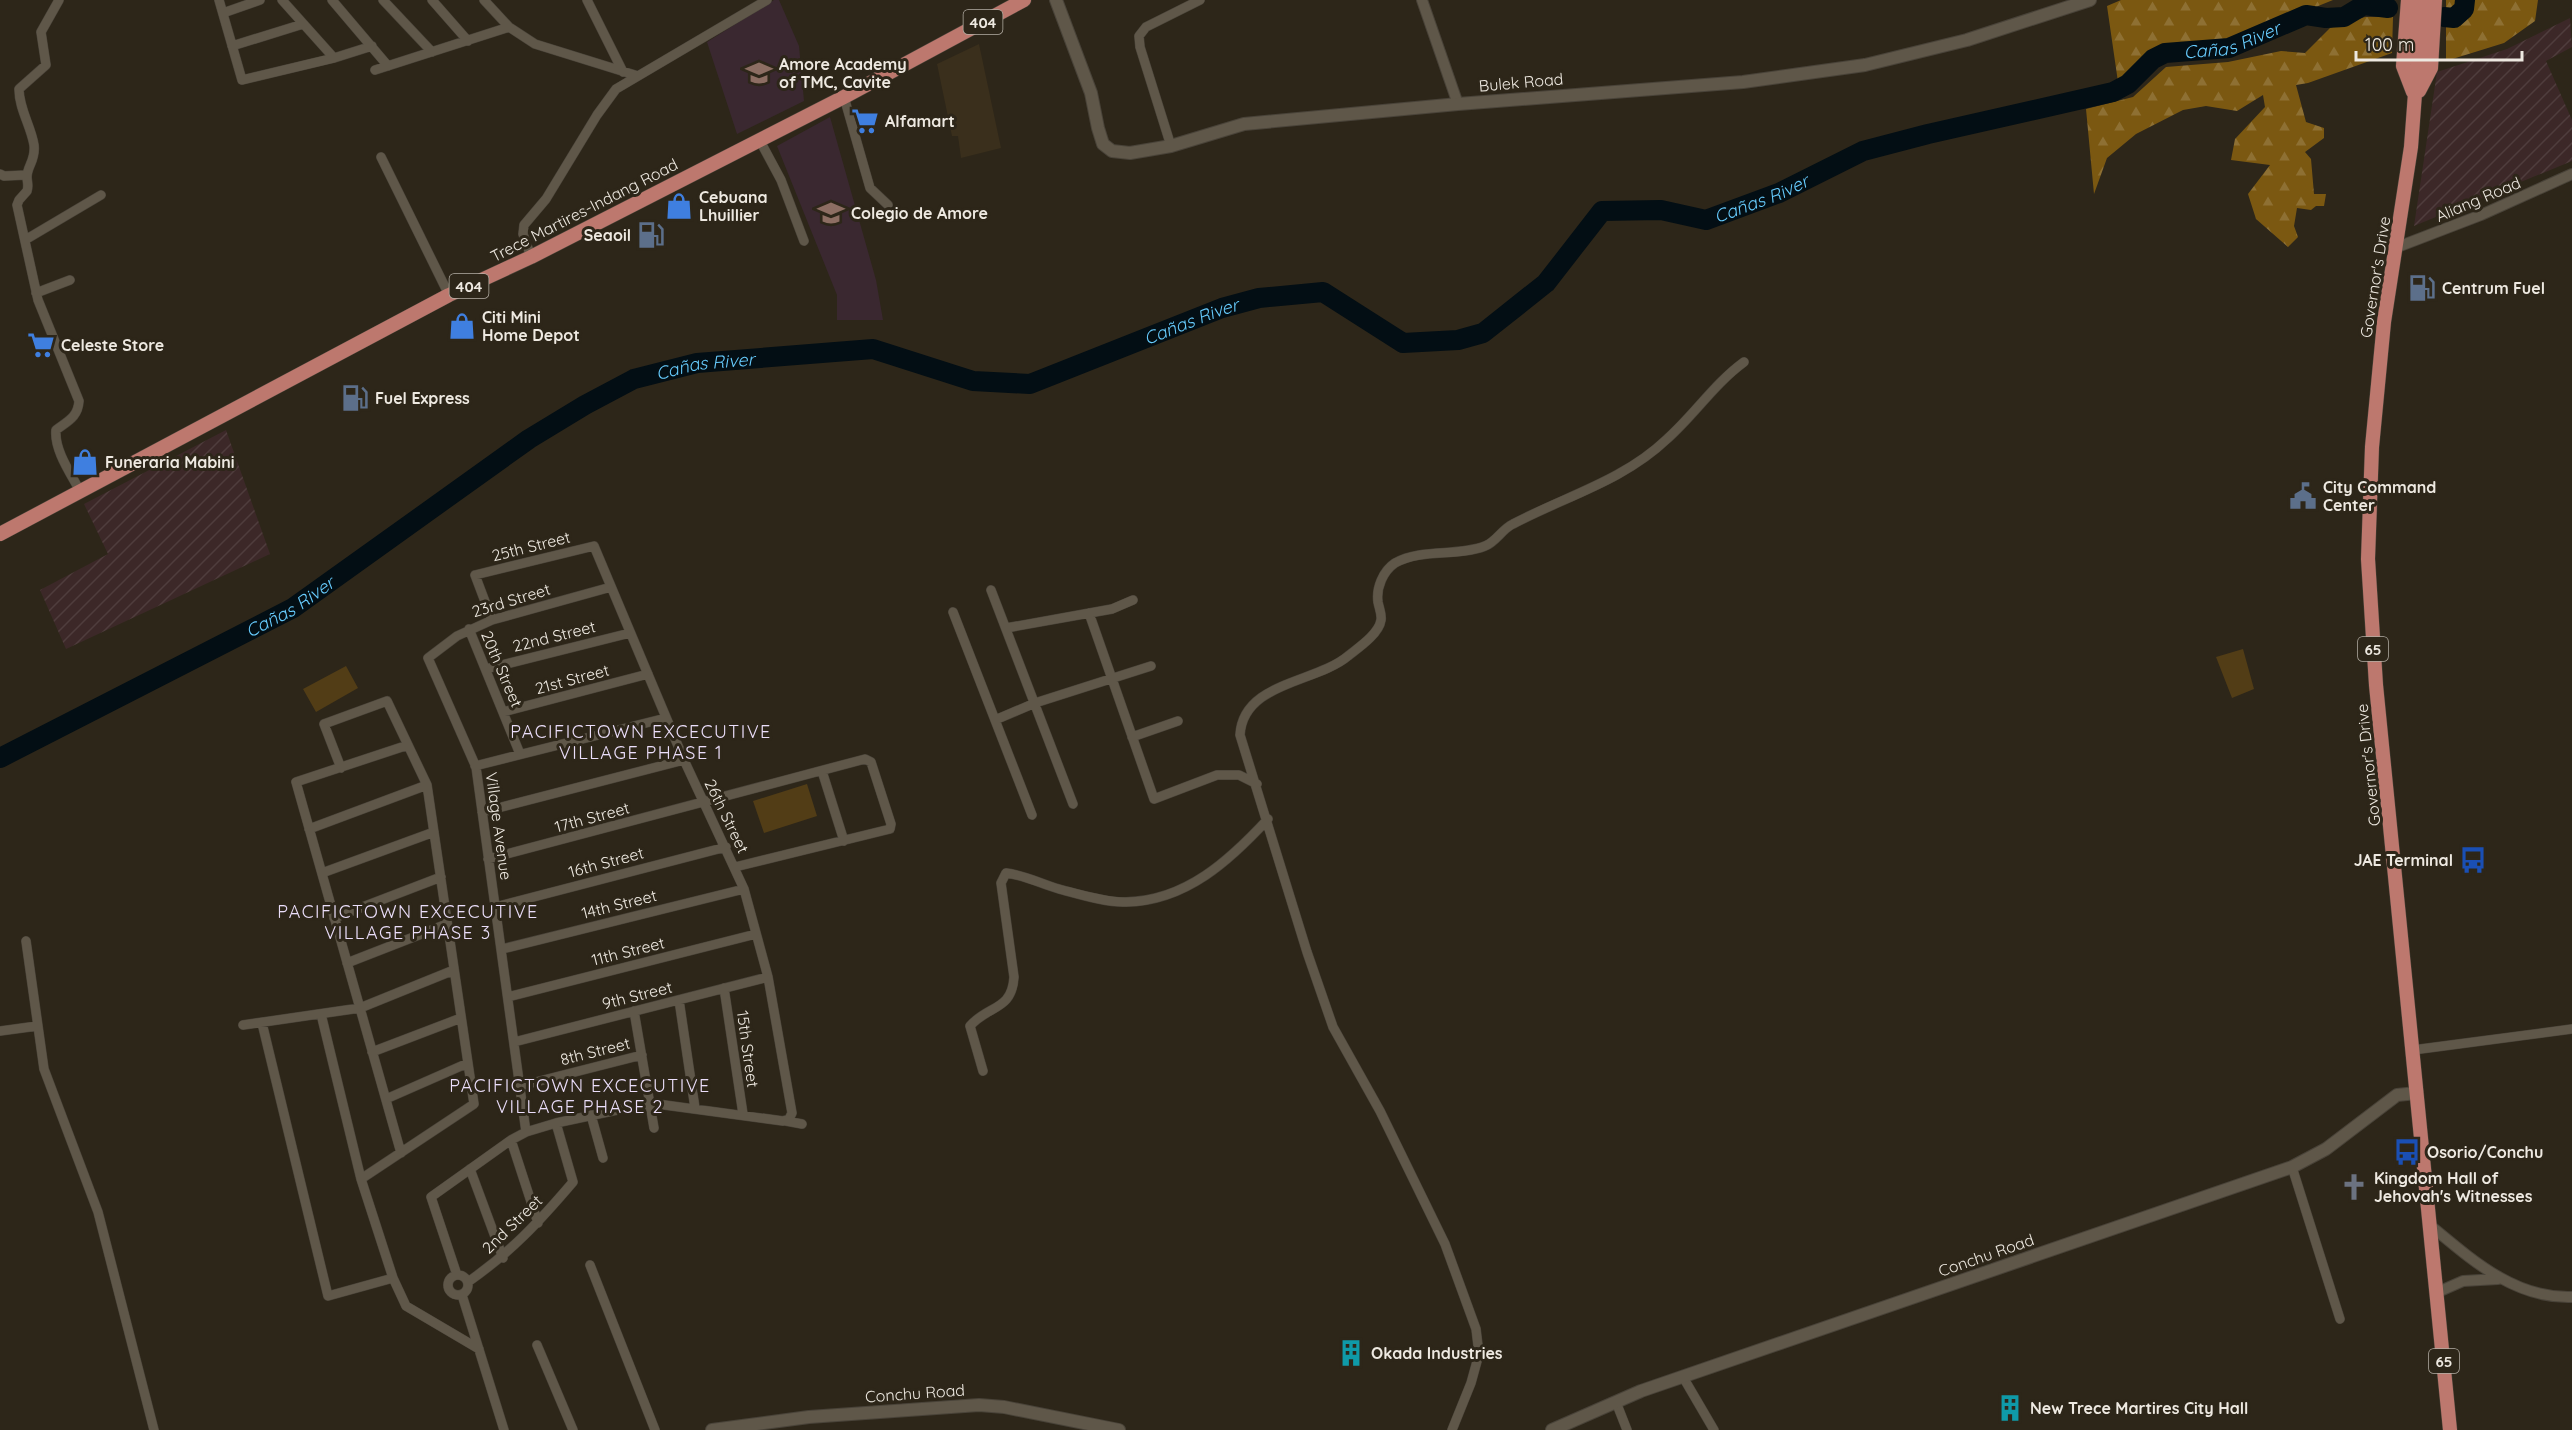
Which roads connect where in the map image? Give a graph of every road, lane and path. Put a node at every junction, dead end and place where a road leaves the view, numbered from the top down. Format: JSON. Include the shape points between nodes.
{"nodes":[{"id":1,"x":59,"y":0,"type":"edge"},
{"id":2,"x":219,"y":0,"type":"edge"},
{"id":3,"x":260,"y":0,"type":"edge"},
{"id":4,"x":282,"y":0,"type":"edge"},
{"id":5,"x":383,"y":0,"type":"edge"},
{"id":6,"x":432,"y":0,"type":"edge"},
{"id":7,"x":484,"y":0,"type":"edge"},
{"id":8,"x":587,"y":0,"type":"edge"},
{"id":9,"x":767,"y":0,"type":"edge"},
{"id":10,"x":1024,"y":0,"type":"edge"},
{"id":11,"x":1056,"y":0,"type":"edge"},
{"id":12,"x":1200,"y":0,"type":"edge"},
{"id":13,"x":1422,"y":0,"type":"edge"},
{"id":14,"x":2090,"y":0,"type":"edge"},
{"id":15,"x":2408,"y":0,"type":"edge"},
{"id":16,"x":2422,"y":0,"type":"edge"},
{"id":17,"x":2435,"y":0,"type":"edge"},
{"id":18,"x":335,"y":1,"type":"edge"},
{"id":19,"x":223,"y":13,"type":"junction"},
{"id":20,"x":303,"y":24,"type":"junction"},
{"id":21,"x":508,"y":27,"type":"junction"},
{"id":22,"x":468,"y":41,"type":"junction"},
{"id":23,"x":232,"y":46,"type":"junction"},
{"id":24,"x":372,"y":46,"type":"junction"},
{"id":25,"x":432,"y":52,"type":"junction"},
{"id":26,"x":334,"y":58,"type":"junction"},
{"id":27,"x":388,"y":66,"type":"junction"},
{"id":28,"x":2417,"y":67,"type":"junction"},
{"id":29,"x":375,"y":70,"type":"dead end"},
{"id":30,"x":623,"y":72,"type":"junction"},
{"id":31,"x":638,"y":76,"type":"junction"},
{"id":32,"x":843,"y":97,"type":"junction"},
{"id":33,"x":1458,"y":104,"type":"junction"},
{"id":34,"x":759,"y":139,"type":"junction"},
{"id":35,"x":1171,"y":146,"type":"junction"},
{"id":36,"x":381,"y":157,"type":"dead end"},
{"id":37,"x":0,"y":174,"type":"edge"},
{"id":38,"x":2572,"y":174,"type":"edge"},
{"id":39,"x":26,"y":175,"type":"junction"},
{"id":40,"x":101,"y":195,"type":"dead end"},
{"id":41,"x":888,"y":205,"type":"dead end"},
{"id":42,"x":26,"y":240,"type":"junction"},
{"id":43,"x":804,"y":241,"type":"dead end"},
{"id":44,"x":2395,"y":248,"type":"junction"},
{"id":45,"x":531,"y":256,"type":"junction"},
{"id":46,"x":70,"y":280,"type":"dead end"},
{"id":47,"x":36,"y":293,"type":"junction"},
{"id":48,"x":450,"y":295,"type":"junction"},
{"id":49,"x":1744,"y":362,"type":"dead end"},
{"id":50,"x":80,"y":491,"type":"junction"},
{"id":51,"x":0,"y":534,"type":"edge"},
{"id":52,"x":594,"y":546,"type":"joint"},
{"id":53,"x":611,"y":587,"type":"junction"},
{"id":54,"x":991,"y":590,"type":"dead end"},
{"id":55,"x":1133,"y":600,"type":"dead end"},
{"id":56,"x":953,"y":612,"type":"dead end"},
{"id":57,"x":1089,"y":613,"type":"junction"},
{"id":58,"x":492,"y":620,"type":"junction"},
{"id":59,"x":1006,"y":628,"type":"junction"},
{"id":60,"x":469,"y":629,"type":"junction"},
{"id":61,"x":630,"y":633,"type":"junction"},
{"id":62,"x":428,"y":658,"type":"joint"},
{"id":63,"x":1151,"y":666,"type":"dead end"},
{"id":64,"x":486,"y":669,"type":"junction"},
{"id":65,"x":648,"y":675,"type":"junction"},
{"id":66,"x":1112,"y":680,"type":"junction"},
{"id":67,"x":1035,"y":703,"type":"junction"},
{"id":68,"x":503,"y":712,"type":"junction"},
{"id":69,"x":666,"y":718,"type":"junction"},
{"id":70,"x":995,"y":720,"type":"junction"},
{"id":71,"x":1178,"y":722,"type":"dead end"},
{"id":72,"x":1132,"y":737,"type":"junction"},
{"id":73,"x":408,"y":745,"type":"junction"},
{"id":74,"x":520,"y":754,"type":"junction"},
{"id":75,"x":684,"y":760,"type":"junction"},
{"id":76,"x":475,"y":766,"type":"junction"},
{"id":77,"x":341,"y":768,"type":"junction"},
{"id":78,"x":822,"y":771,"type":"junction"},
{"id":79,"x":1257,"y":784,"type":"junction"},
{"id":80,"x":427,"y":785,"type":"junction"},
{"id":81,"x":704,"y":803,"type":"junction"},
{"id":82,"x":1073,"y":804,"type":"dead end"},
{"id":83,"x":482,"y":812,"type":"junction"},
{"id":84,"x":1032,"y":815,"type":"dead end"},
{"id":85,"x":1268,"y":819,"type":"junction"},
{"id":86,"x":309,"y":829,"type":"junction"},
{"id":87,"x":434,"y":832,"type":"junction"},
{"id":88,"x":844,"y":841,"type":"junction"},
{"id":89,"x":726,"y":847,"type":"junction"},
{"id":90,"x":488,"y":859,"type":"junction"},
{"id":91,"x":735,"y":867,"type":"junction"},
{"id":92,"x":322,"y":873,"type":"junction"},
{"id":93,"x":441,"y":877,"type":"junction"},
{"id":94,"x":744,"y":889,"type":"junction"},
{"id":95,"x":495,"y":907,"type":"junction"},
{"id":96,"x":334,"y":918,"type":"junction"},
{"id":97,"x":447,"y":924,"type":"junction"},
{"id":98,"x":756,"y":934,"type":"junction"},
{"id":99,"x":26,"y":941,"type":"dead end"},
{"id":100,"x":502,"y":949,"type":"junction"},
{"id":101,"x":347,"y":963,"type":"junction"},
{"id":102,"x":454,"y":970,"type":"junction"},
{"id":103,"x":768,"y":977,"type":"junction"},
{"id":104,"x":724,"y":988,"type":"junction"},
{"id":105,"x":508,"y":996,"type":"junction"},
{"id":106,"x":679,"y":1000,"type":"junction"},
{"id":107,"x":360,"y":1008,"type":"junction"},
{"id":108,"x":634,"y":1011,"type":"junction"},
{"id":109,"x":321,"y":1014,"type":"junction"},
{"id":110,"x":461,"y":1018,"type":"junction"},
{"id":111,"x":262,"y":1023,"type":"junction"},
{"id":112,"x":243,"y":1025,"type":"dead end"},
{"id":113,"x":37,"y":1026,"type":"junction"},
{"id":114,"x":2572,"y":1029,"type":"edge"},
{"id":115,"x":0,"y":1031,"type":"edge"},
{"id":116,"x":514,"y":1042,"type":"junction"},
{"id":117,"x":2413,"y":1050,"type":"junction"},
{"id":118,"x":372,"y":1052,"type":"junction"},
{"id":119,"x":642,"y":1055,"type":"junction"},
{"id":120,"x":468,"y":1063,"type":"junction"},
{"id":121,"x":983,"y":1071,"type":"dead end"},
{"id":122,"x":520,"y":1086,"type":"junction"},
{"id":123,"x":2417,"y":1092,"type":"junction"},
{"id":124,"x":386,"y":1098,"type":"junction"},
{"id":125,"x":650,"y":1103,"type":"junction"},
{"id":126,"x":695,"y":1108,"type":"junction"},
{"id":127,"x":742,"y":1114,"type":"junction"},
{"id":128,"x":591,"y":1116,"type":"junction"},
{"id":129,"x":789,"y":1117,"type":"junction"},
{"id":130,"x":556,"y":1123,"type":"junction"},
{"id":131,"x":802,"y":1124,"type":"dead end"},
{"id":132,"x":654,"y":1128,"type":"dead end"},
{"id":133,"x":526,"y":1132,"type":"junction"},
{"id":134,"x":511,"y":1140,"type":"junction"},
{"id":135,"x":401,"y":1153,"type":"junction"},
{"id":136,"x":603,"y":1158,"type":"dead end"},
{"id":137,"x":2292,"y":1167,"type":"junction"},
{"id":138,"x":470,"y":1169,"type":"junction"},
{"id":139,"x":361,"y":1179,"type":"junction"},
{"id":140,"x":538,"y":1223,"type":"junction"},
{"id":141,"x":2431,"y":1226,"type":"junction"},
{"id":142,"x":502,"y":1258,"type":"junction"},
{"id":143,"x":590,"y":1265,"type":"dead end"},
{"id":144,"x":457,"y":1275,"type":"junction"},
{"id":145,"x":393,"y":1278,"type":"junction"},
{"id":146,"x":2498,"y":1278,"type":"junction"},
{"id":147,"x":468,"y":1282,"type":"junction"},
{"id":148,"x":2438,"y":1292,"type":"junction"},
{"id":149,"x":462,"y":1295,"type":"junction"},
{"id":150,"x":2572,"y":1297,"type":"edge"},
{"id":151,"x":2340,"y":1319,"type":"dead end"},
{"id":152,"x":537,"y":1345,"type":"dead end"},
{"id":153,"x":479,"y":1349,"type":"junction"},
{"id":154,"x":1683,"y":1377,"type":"junction"},
{"id":155,"x":1616,"y":1402,"type":"junction"},
{"id":156,"x":154,"y":1430,"type":"edge"},
{"id":157,"x":504,"y":1430,"type":"edge"},
{"id":158,"x":573,"y":1430,"type":"edge"},
{"id":159,"x":655,"y":1430,"type":"edge"},
{"id":160,"x":712,"y":1430,"type":"edge"},
{"id":161,"x":1119,"y":1430,"type":"edge"},
{"id":162,"x":1452,"y":1430,"type":"edge"},
{"id":163,"x":1552,"y":1430,"type":"edge"},
{"id":164,"x":1627,"y":1430,"type":"edge"},
{"id":165,"x":1714,"y":1430,"type":"edge"},
{"id":166,"x":2450,"y":1430,"type":"edge"}],
"edges":[{"from":1,"to":39,"type":"street","via":[[41,32],[46,65],[20,89],[19,98],[35,153]]},
{"from":2,"to":19,"type":"street"},
{"from":3,"to":19,"type":"street"},
{"from":4,"to":20,"type":"street"},
{"from":5,"to":25,"type":"street"},
{"from":6,"to":22,"type":"street"},
{"from":7,"to":21,"type":"street"},
{"from":8,"to":30,"type":"street"},
{"from":9,"to":31,"type":"street"},
{"from":10,"to":32,"type":"main road","name":"Trece Martires-Indang Road","number":"404"},
{"from":11,"to":35,"type":"main road","name":"Bulek Road","via":[[1091,93],[1103,144],[1118,152]]},
{"from":12,"to":35,"type":"street","via":[[1146,27],[1139,36]]},
{"from":13,"to":33,"type":"street"},
{"from":14,"to":33,"type":"main road","name":"Bulek Road","via":[[1967,40],[1865,65],[1743,82]]},
{"from":15,"to":28,"type":"main road","name":"Governor's Drive","number":"65"},
{"from":16,"to":28,"type":"main road","name":"Governor's Drive","number":"65"},
{"from":17,"to":28,"type":"main road","name":"Governor's Drive","number":"65"},
{"from":18,"to":24,"type":"street"},
{"from":19,"to":23,"type":"street"},
{"from":20,"to":23,"type":"street"},
{"from":20,"to":26,"type":"street"},
{"from":21,"to":22,"type":"street"},
{"from":21,"to":30,"type":"street","via":[[535,44]]},
{"from":22,"to":25,"type":"street"},
{"from":23,"to":26,"type":"street","via":[[242,80]]},
{"from":24,"to":26,"type":"street"},
{"from":24,"to":27,"type":"street"},
{"from":25,"to":27,"type":"street"},
{"from":27,"to":29,"type":"street"},
{"from":28,"to":44,"type":"main road","name":"Governor's Drive","number":"65","via":[[2408,175]]},
{"from":30,"to":31,"type":"street"},
{"from":31,"to":45,"type":"street","via":[[621,84],[607,100],[546,199],[524,225]]},
{"from":32,"to":34,"type":"main road","name":"Trece Martires-Indang Road","number":"404"},
{"from":32,"to":41,"type":"street","via":[[870,188]]},
{"from":33,"to":35,"type":"main road","name":"Bulek Road","via":[[1244,124]]},
{"from":34,"to":43,"type":"street","via":[[781,180]]},
{"from":34,"to":45,"type":"main road","name":"Trece Martires-Indang Road","number":"404"},
{"from":36,"to":48,"type":"street"},
{"from":37,"to":39,"type":"street"},
{"from":38,"to":44,"type":"street","name":"Aliang Road"},
{"from":39,"to":42,"type":"street","via":[[27,191],[17,205]]},
{"from":40,"to":42,"type":"street"},
{"from":42,"to":47,"type":"street"},
{"from":44,"to":117,"type":"main road","name":"Governor's Drive","number":"65","via":[[2381,341],[2373,436],[2368,590]]},
{"from":45,"to":48,"type":"main road","name":"Trece Martires-Indang Road","number":"404"},
{"from":46,"to":47,"type":"street"},
{"from":47,"to":50,"type":"street","via":[[79,401],[73,418],[55,434]]},
{"from":48,"to":50,"type":"main road","name":"Trece Martires-Indang Road","number":"404"},
{"from":49,"to":79,"type":"street","via":[[1725,376],[1666,440],[1618,476],[1510,525],[1485,546],[1395,563],[1378,590],[1381,621],[1377,630],[1344,660],[1263,695],[1252,706],[1240,735]]},
{"from":50,"to":51,"type":"main road","name":"Trece Martires-Indang Road","number":"404"},
{"from":52,"to":53,"type":"street","name":"26th Street"},
{"from":52,"to":58,"type":"street","name":"25th Street","via":[[475,575]]},
{"from":53,"to":58,"type":"street","name":"23rd Street"},
{"from":53,"to":61,"type":"street","name":"26th Street"},
{"from":54,"to":59,"type":"street"},
{"from":55,"to":57,"type":"street"},
{"from":56,"to":70,"type":"street"},
{"from":57,"to":59,"type":"street"},
{"from":57,"to":66,"type":"street"},
{"from":58,"to":60,"type":"street","name":"23rd Street"},
{"from":59,"to":67,"type":"street"},
{"from":60,"to":62,"type":"street","name":"23rd Street"},
{"from":60,"to":64,"type":"street","name":"20th Street"},
{"from":61,"to":64,"type":"street","name":"22nd Street"},
{"from":61,"to":65,"type":"street","name":"26th Street"},
{"from":62,"to":76,"type":"street","name":"Village Avenue"},
{"from":63,"to":66,"type":"street"},
{"from":64,"to":68,"type":"street","name":"20th Street"},
{"from":65,"to":68,"type":"street","name":"21st Street"},
{"from":65,"to":69,"type":"street","name":"26th Street"},
{"from":66,"to":67,"type":"street"},
{"from":66,"to":72,"type":"street"},
{"from":67,"to":70,"type":"street"},
{"from":67,"to":82,"type":"street"},
{"from":68,"to":74,"type":"street","name":"20th Street"},
{"from":69,"to":74,"type":"street"},
{"from":69,"to":75,"type":"street","name":"26th Street"},
{"from":70,"to":84,"type":"street"},
{"from":71,"to":72,"type":"street"},
{"from":72,"to":79,"type":"street","via":[[1154,799],[1217,775],[1239,775]]},
{"from":73,"to":77,"type":"street"},
{"from":73,"to":77,"type":"street","via":[[387,701],[324,724]]},
{"from":73,"to":80,"type":"street"},
{"from":74,"to":76,"type":"street"},
{"from":75,"to":81,"type":"street","name":"26th Street"},
{"from":75,"to":83,"type":"street"},
{"from":76,"to":83,"type":"street","name":"Village Avenue"},
{"from":77,"to":86,"type":"street","via":[[296,782]]},
{"from":78,"to":81,"type":"street","name":"17th Street"},
{"from":78,"to":88,"type":"street"},
{"from":78,"to":88,"type":"street","name":"17th Street","via":[[865,759],[871,762],[891,824],[889,830]]},
{"from":79,"to":85,"type":"street"},
{"from":80,"to":86,"type":"street"},
{"from":80,"to":87,"type":"street"},
{"from":81,"to":89,"type":"street","name":"26th Street"},
{"from":81,"to":90,"type":"street","name":"17th Street"},
{"from":83,"to":90,"type":"street","name":"Village Avenue"},
{"from":85,"to":121,"type":"street","via":[[1213,872],[1145,900],[1116,902],[1006,873],[1001,883],[1013,991],[1006,1002],[970,1026]]},
{"from":85,"to":162,"type":"street","via":[[1333,1027],[1380,1111],[1445,1244],[1476,1329],[1479,1354]]},
{"from":86,"to":92,"type":"street"},
{"from":87,"to":92,"type":"street"},
{"from":87,"to":93,"type":"street"},
{"from":88,"to":91,"type":"street"},
{"from":89,"to":91,"type":"street","name":"26th Street"},
{"from":89,"to":95,"type":"street","name":"16th Street"},
{"from":90,"to":95,"type":"street","name":"Village Avenue"},
{"from":91,"to":94,"type":"street","name":"26th Street"},
{"from":92,"to":96,"type":"street"},
{"from":93,"to":96,"type":"street"},
{"from":93,"to":97,"type":"street"},
{"from":94,"to":98,"type":"street","name":"26th Street"},
{"from":94,"to":100,"type":"street","name":"14th Street"},
{"from":95,"to":100,"type":"street","name":"Village Avenue"},
{"from":96,"to":101,"type":"street"},
{"from":97,"to":101,"type":"street"},
{"from":97,"to":102,"type":"street"},
{"from":98,"to":103,"type":"street","name":"26th Street"},
{"from":98,"to":105,"type":"street","name":"11th Street"},
{"from":99,"to":113,"type":"street"},
{"from":100,"to":105,"type":"street","name":"Village Avenue"},
{"from":101,"to":107,"type":"street"},
{"from":102,"to":107,"type":"street"},
{"from":102,"to":110,"type":"street"},
{"from":103,"to":104,"type":"street","name":"9th Street"},
{"from":103,"to":129,"type":"street","name":"26th Street"},
{"from":104,"to":106,"type":"street","name":"9th Street"},
{"from":104,"to":127,"type":"street","name":"15th Street"},
{"from":105,"to":116,"type":"street","name":"Village Avenue"},
{"from":106,"to":108,"type":"street","name":"9th Street"},
{"from":106,"to":126,"type":"street"},
{"from":107,"to":109,"type":"street"},
{"from":107,"to":118,"type":"street"},
{"from":108,"to":116,"type":"street","name":"9th Street"},
{"from":108,"to":119,"type":"street"},
{"from":109,"to":111,"type":"street"},
{"from":109,"to":139,"type":"street"},
{"from":110,"to":118,"type":"street"},
{"from":110,"to":120,"type":"street"},
{"from":111,"to":112,"type":"street"},
{"from":111,"to":145,"type":"street","via":[[328,1296]]},
{"from":113,"to":115,"type":"street"},
{"from":113,"to":156,"type":"street","via":[[44,1069],[98,1212]]},
{"from":114,"to":117,"type":"street"},
{"from":116,"to":122,"type":"street","name":"Village Avenue"},
{"from":117,"to":123,"type":"main road","name":"Governor's Drive","number":"65"},
{"from":118,"to":124,"type":"street"},
{"from":119,"to":122,"type":"street","name":"8th Street"},
{"from":119,"to":125,"type":"street"},
{"from":120,"to":124,"type":"street"},
{"from":120,"to":135,"type":"street","via":[[474,1104]]},
{"from":122,"to":133,"type":"street","name":"Village Avenue"},
{"from":123,"to":137,"type":"main road","name":"Conchu Road","via":[[2397,1095],[2326,1149]]},
{"from":123,"to":141,"type":"main road","name":"Governor's Drive","number":"65"},
{"from":124,"to":135,"type":"street"},
{"from":125,"to":126,"type":"street"},
{"from":125,"to":128,"type":"street"},
{"from":125,"to":132,"type":"street"},
{"from":126,"to":127,"type":"street"},
{"from":127,"to":129,"type":"street"},
{"from":128,"to":130,"type":"street"},
{"from":128,"to":136,"type":"street"},
{"from":129,"to":131,"type":"street"},
{"from":130,"to":133,"type":"street"},
{"from":130,"to":140,"type":"street","name":"2nd Street","via":[[573,1182]]},
{"from":133,"to":134,"type":"street"},
{"from":134,"to":138,"type":"street"},
{"from":134,"to":140,"type":"street"},
{"from":135,"to":139,"type":"street"},
{"from":137,"to":151,"type":"street"},
{"from":137,"to":154,"type":"main road","name":"Conchu Road"},
{"from":138,"to":142,"type":"street"},
{"from":138,"to":144,"type":"street","via":[[431,1197]]},
{"from":139,"to":145,"type":"street"},
{"from":140,"to":142,"type":"street","name":"2nd Street"},
{"from":141,"to":146,"type":"street"},
{"from":141,"to":148,"type":"main road","name":"Governor's Drive","number":"65"},
{"from":142,"to":147,"type":"street","name":"2nd Street"},
{"from":143,"to":159,"type":"street"},
{"from":144,"to":147,"type":"street"},
{"from":144,"to":149,"type":"street","via":[[449,1279],[448,1288],[454,1295]]},
{"from":145,"to":153,"type":"street","via":[[405,1306]]},
{"from":146,"to":148,"type":"street","via":[[2463,1281]]},
{"from":146,"to":150,"type":"street","via":[[2547,1296]]},
{"from":147,"to":149,"type":"street"},
{"from":148,"to":166,"type":"main road","name":"Governor's Drive","number":"65"},
{"from":149,"to":153,"type":"street"},
{"from":152,"to":158,"type":"street"},
{"from":153,"to":157,"type":"street"},
{"from":154,"to":155,"type":"main road","name":"Conchu Road"},
{"from":154,"to":165,"type":"street"},
{"from":155,"to":163,"type":"main road","name":"Conchu Road"},
{"from":155,"to":164,"type":"street"},
{"from":160,"to":161,"type":"main road","name":"Conchu Road","via":[[809,1417],[979,1405]]}]}
